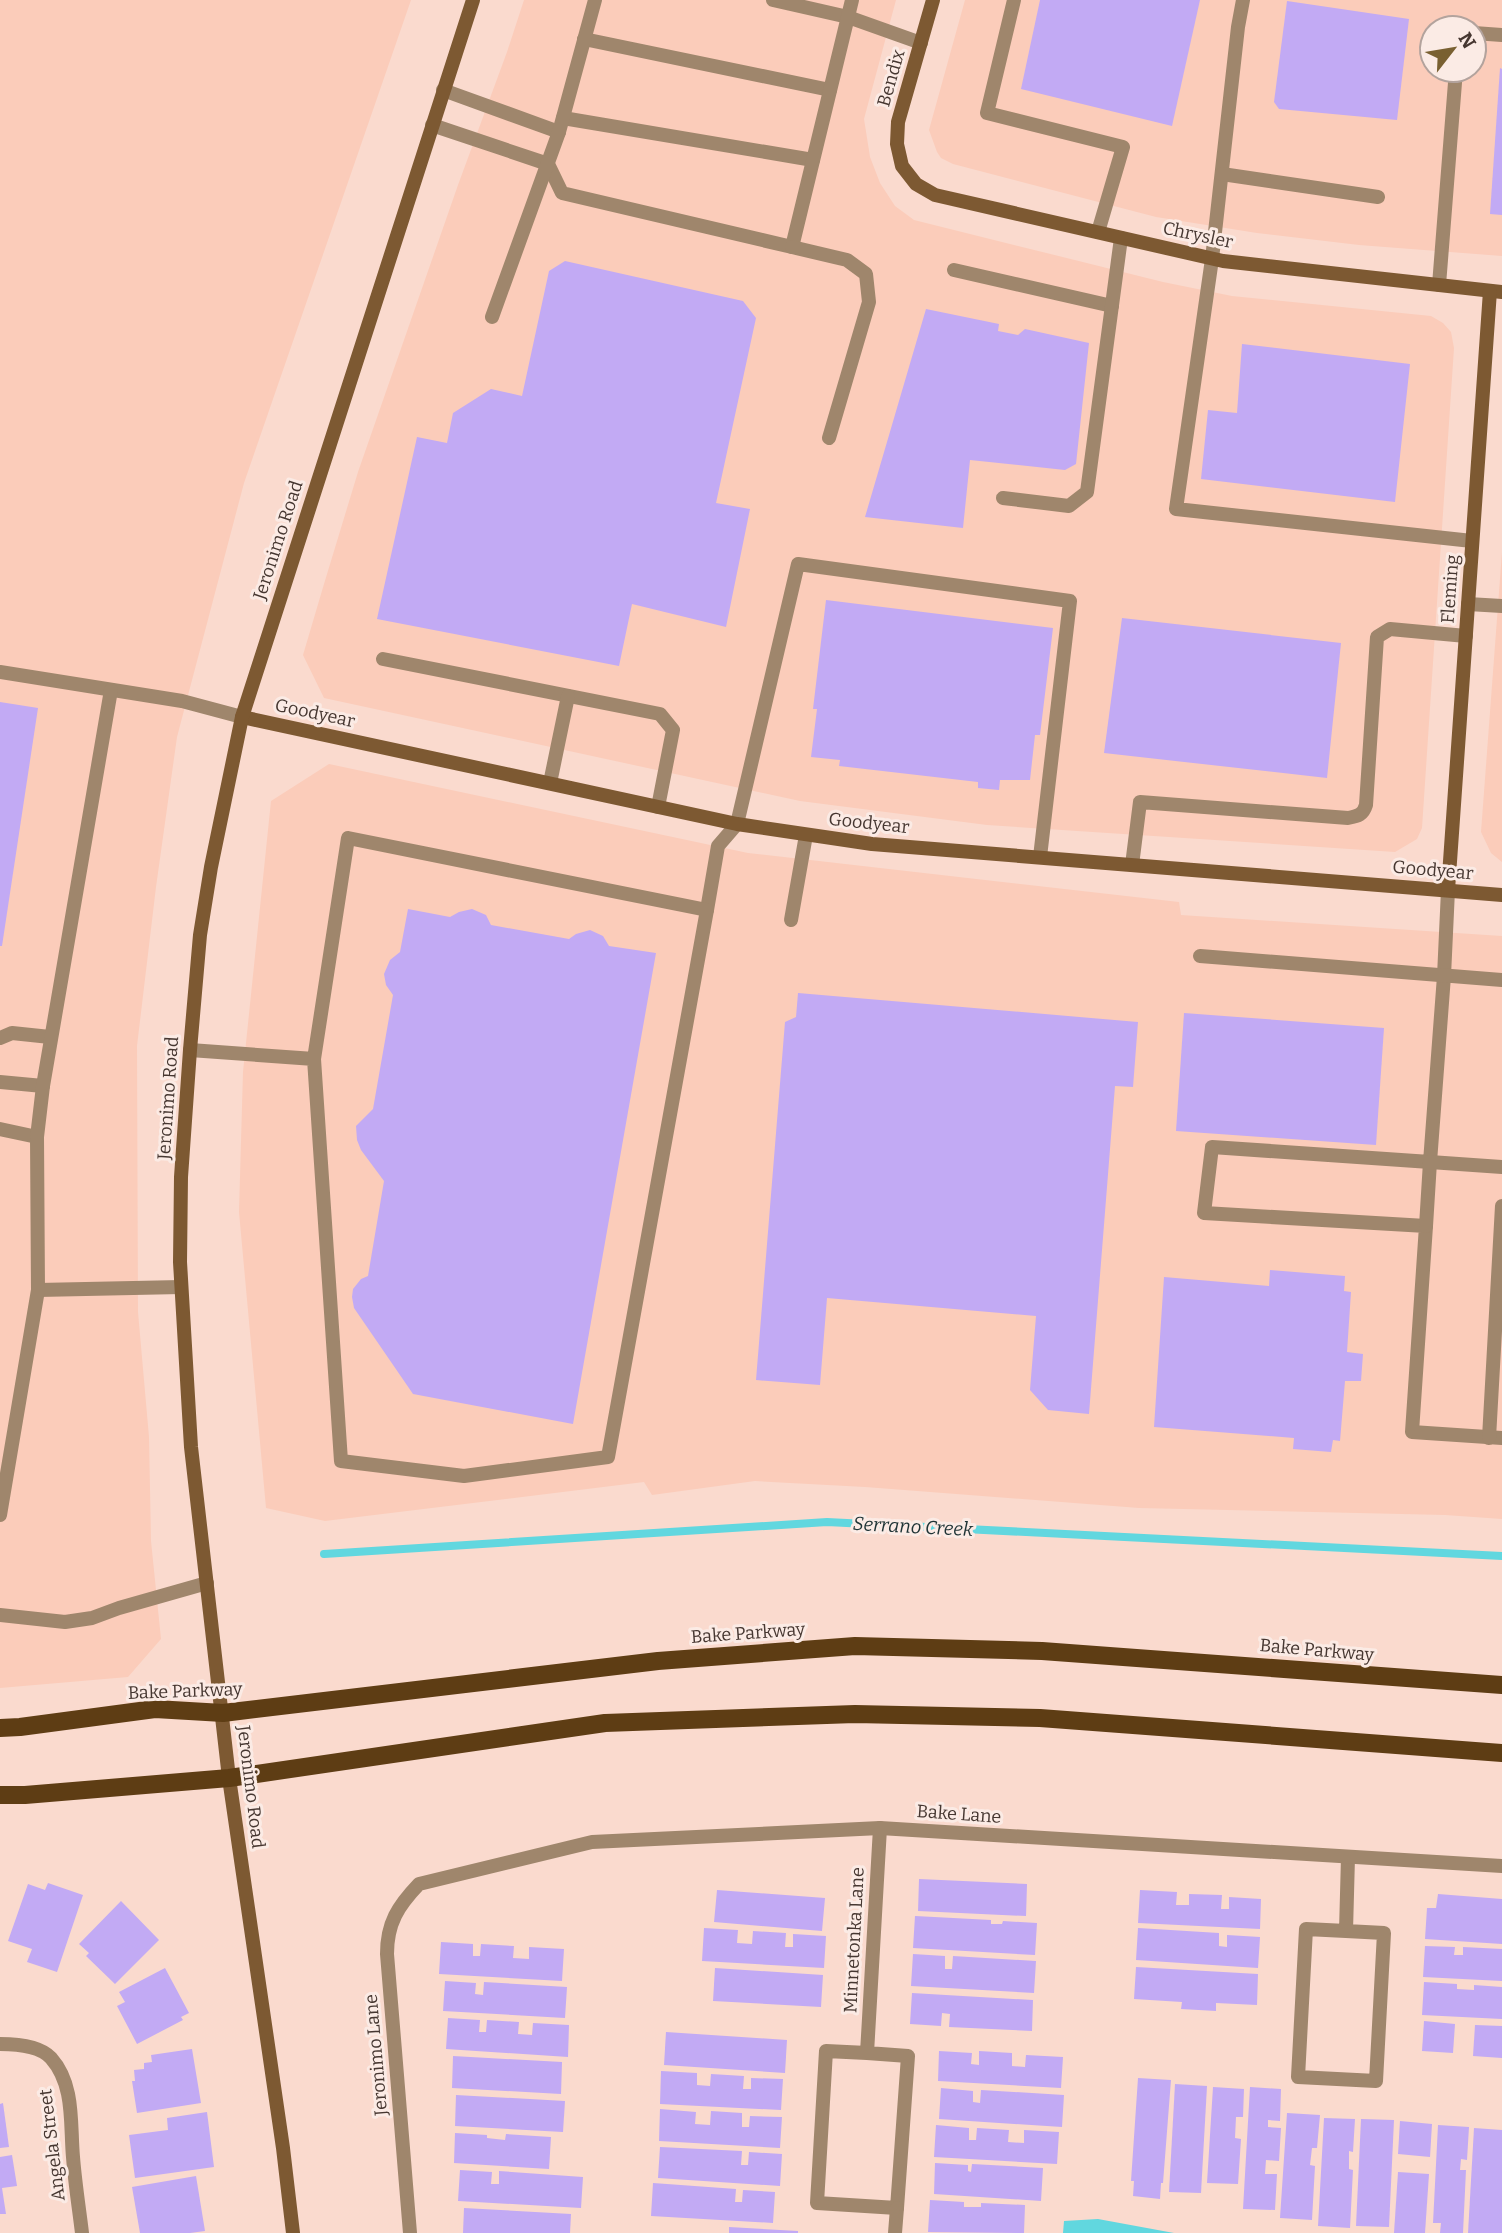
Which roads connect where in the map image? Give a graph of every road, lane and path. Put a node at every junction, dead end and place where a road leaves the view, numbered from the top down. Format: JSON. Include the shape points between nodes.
{"nodes":[{"id":1,"x":472,"y":0,"type":"edge"},
{"id":2,"x":594,"y":0,"type":"edge"},
{"id":3,"x":773,"y":0,"type":"edge"},
{"id":4,"x":852,"y":0,"type":"edge"},
{"id":5,"x":933,"y":0,"type":"edge"},
{"id":6,"x":1014,"y":0,"type":"edge"},
{"id":7,"x":1243,"y":0,"type":"edge"},
{"id":8,"x":848,"y":16,"type":"junction"},
{"id":9,"x":584,"y":39,"type":"junction"},
{"id":10,"x":921,"y":43,"type":"junction"},
{"id":11,"x":1455,"y":84,"type":"edge"},
{"id":12,"x":443,"y":90,"type":"junction"},
{"id":13,"x":830,"y":90,"type":"junction"},
{"id":14,"x":432,"y":125,"type":"junction"},
{"id":15,"x":561,"y":125,"type":"junction"},
{"id":16,"x":813,"y":160,"type":"junction"},
{"id":17,"x":548,"y":164,"type":"junction"},
{"id":18,"x":902,"y":166,"type":"joint"},
{"id":19,"x":1222,"y":174,"type":"junction"},
{"id":20,"x":1378,"y":197,"type":"dead end"},
{"id":21,"x":1098,"y":232,"type":"junction"},
{"id":22,"x":1121,"y":238,"type":"junction"},
{"id":23,"x":792,"y":247,"type":"junction"},
{"id":24,"x":1212,"y":259,"type":"junction"},
{"id":25,"x":954,"y":270,"type":"dead end"},
{"id":26,"x":1439,"y":285,"type":"junction"},
{"id":27,"x":1496,"y":291,"type":"edge"},
{"id":28,"x":1112,"y":306,"type":"junction"},
{"id":29,"x":492,"y":317,"type":"dead end"},
{"id":30,"x":829,"y":438,"type":"dead end"},
{"id":31,"x":1003,"y":498,"type":"dead end"},
{"id":32,"x":1472,"y":541,"type":"junction"},
{"id":33,"x":1468,"y":604,"type":"junction"},
{"id":34,"x":1502,"y":606,"type":"edge"},
{"id":35,"x":1466,"y":636,"type":"junction"},
{"id":36,"x":383,"y":659,"type":"dead end"},
{"id":37,"x":0,"y":672,"type":"edge"},
{"id":38,"x":111,"y":690,"type":"junction"},
{"id":39,"x":568,"y":696,"type":"junction"},
{"id":40,"x":242,"y":717,"type":"junction"},
{"id":41,"x":550,"y":783,"type":"junction"},
{"id":42,"x":658,"y":807,"type":"junction"},
{"id":43,"x":737,"y":824,"type":"junction"},
{"id":44,"x":806,"y":835,"type":"junction"},
{"id":45,"x":1040,"y":857,"type":"junction"},
{"id":46,"x":1132,"y":865,"type":"junction"},
{"id":47,"x":1448,"y":890,"type":"junction"},
{"id":48,"x":1502,"y":895,"type":"edge"},
{"id":49,"x":707,"y":910,"type":"junction"},
{"id":50,"x":791,"y":920,"type":"dead end"},
{"id":51,"x":1200,"y":956,"type":"dead end"},
{"id":52,"x":1444,"y":976,"type":"junction"},
{"id":53,"x":1502,"y":980,"type":"edge"},
{"id":54,"x":50,"y":1037,"type":"junction"},
{"id":55,"x":0,"y":1038,"type":"edge"},
{"id":56,"x":190,"y":1050,"type":"junction"},
{"id":57,"x":314,"y":1059,"type":"junction"},
{"id":58,"x":0,"y":1082,"type":"edge"},
{"id":59,"x":43,"y":1086,"type":"junction"},
{"id":60,"x":0,"y":1129,"type":"edge"},
{"id":61,"x":37,"y":1137,"type":"junction"},
{"id":62,"x":1430,"y":1162,"type":"junction"},
{"id":63,"x":1502,"y":1167,"type":"edge"},
{"id":64,"x":1502,"y":1206,"type":"edge"},
{"id":65,"x":1426,"y":1226,"type":"junction"},
{"id":66,"x":181,"y":1287,"type":"junction"},
{"id":67,"x":38,"y":1290,"type":"junction"},
{"id":68,"x":1496,"y":1438,"type":"edge"},
{"id":69,"x":4,"y":1470,"type":"edge"},
{"id":70,"x":0,"y":1515,"type":"edge"},
{"id":71,"x":207,"y":1583,"type":"junction"},
{"id":72,"x":0,"y":1615,"type":"edge"},
{"id":73,"x":1502,"y":1685,"type":"edge"},
{"id":74,"x":223,"y":1713,"type":"junction"},
{"id":75,"x":0,"y":1728,"type":"edge"},
{"id":76,"x":1502,"y":1753,"type":"edge"},
{"id":77,"x":229,"y":1778,"type":"junction"},
{"id":78,"x":0,"y":1795,"type":"edge"},
{"id":79,"x":880,"y":1828,"type":"junction"},
{"id":80,"x":1348,"y":1857,"type":"junction"},
{"id":81,"x":1502,"y":1866,"type":"edge"},
{"id":82,"x":419,"y":1884,"type":"joint"},
{"id":83,"x":1346,"y":1931,"type":"junction"},
{"id":84,"x":0,"y":2044,"type":"edge"},
{"id":85,"x":867,"y":2053,"type":"junction"},
{"id":86,"x":897,"y":2208,"type":"junction"},
{"id":87,"x":82,"y":2233,"type":"edge"},
{"id":88,"x":293,"y":2233,"type":"edge"},
{"id":89,"x":410,"y":2233,"type":"edge"},
{"id":90,"x":895,"y":2233,"type":"edge"}],
"edges":[{"from":1,"to":12,"type":"street","name":"Jeronimo Road"},
{"from":2,"to":9,"type":"street"},
{"from":3,"to":8,"type":"street"},
{"from":4,"to":8,"type":"street"},
{"from":5,"to":10,"type":"street","name":"Bendix"},
{"from":6,"to":21,"type":"street","via":[[987,113],[1123,147]]},
{"from":7,"to":19,"type":"street"},
{"from":8,"to":10,"type":"street"},
{"from":8,"to":13,"type":"street"},
{"from":9,"to":13,"type":"street"},
{"from":9,"to":15,"type":"street"},
{"from":10,"to":18,"type":"street","name":"Bendix","via":[[898,122]]},
{"from":11,"to":26,"type":"street"},
{"from":12,"to":14,"type":"street","name":"Jeronimo Road"},
{"from":12,"to":15,"type":"street"},
{"from":13,"to":16,"type":"street"},
{"from":14,"to":17,"type":"street"},
{"from":14,"to":40,"type":"street","name":"Jeronimo Road"},
{"from":15,"to":16,"type":"street"},
{"from":15,"to":17,"type":"street"},
{"from":16,"to":23,"type":"street"},
{"from":17,"to":23,"type":"street","via":[[562,192]]},
{"from":17,"to":29,"type":"street"},
{"from":18,"to":21,"type":"street","name":"Chrysler","via":[[916,184],[935,195]]},
{"from":19,"to":20,"type":"street"},
{"from":19,"to":24,"type":"street"},
{"from":21,"to":22,"type":"street","name":"Chrysler"},
{"from":22,"to":24,"type":"street","name":"Chrysler"},
{"from":22,"to":28,"type":"street"},
{"from":23,"to":30,"type":"street","via":[[847,260],[866,274],[869,302]]},
{"from":24,"to":26,"type":"street","name":"Chrysler"},
{"from":24,"to":32,"type":"street","via":[[1176,509]]},
{"from":25,"to":28,"type":"street"},
{"from":26,"to":27,"type":"street","name":"Chrysler"},
{"from":27,"to":32,"type":"street","name":"Fleming"},
{"from":28,"to":31,"type":"street","via":[[1087,492],[1069,506]]},
{"from":32,"to":33,"type":"street","name":"Fleming"},
{"from":33,"to":34,"type":"street"},
{"from":33,"to":35,"type":"street","name":"Fleming"},
{"from":35,"to":46,"type":"street","via":[[1390,629],[1377,637],[1366,804],[1357,817],[1140,802]]},
{"from":35,"to":47,"type":"street","name":"Fleming"},
{"from":36,"to":39,"type":"street"},
{"from":37,"to":38,"type":"street"},
{"from":38,"to":40,"type":"street","via":[[182,701]]},
{"from":38,"to":54,"type":"street"},
{"from":39,"to":41,"type":"street"},
{"from":39,"to":42,"type":"street","via":[[660,715],[673,730]]},
{"from":40,"to":41,"type":"street","name":"Goodyear"},
{"from":40,"to":56,"type":"street","name":"Jeronimo Road","via":[[200,935]]},
{"from":41,"to":42,"type":"street","name":"Goodyear"},
{"from":42,"to":43,"type":"street","name":"Goodyear"},
{"from":43,"to":44,"type":"street","name":"Goodyear"},
{"from":43,"to":45,"type":"street","via":[[798,564],[1070,601]]},
{"from":43,"to":49,"type":"street","via":[[718,846]]},
{"from":44,"to":45,"type":"street","name":"Goodyear"},
{"from":44,"to":50,"type":"street"},
{"from":45,"to":46,"type":"street","name":"Goodyear"},
{"from":46,"to":47,"type":"street","name":"Goodyear"},
{"from":47,"to":48,"type":"street","name":"Goodyear"},
{"from":47,"to":52,"type":"street"},
{"from":49,"to":57,"type":"street","via":[[348,838]]},
{"from":49,"to":57,"type":"street","via":[[608,1457],[464,1476],[341,1461]]},
{"from":51,"to":52,"type":"street"},
{"from":52,"to":53,"type":"street"},
{"from":52,"to":62,"type":"street"},
{"from":54,"to":55,"type":"street","via":[[12,1033]]},
{"from":54,"to":59,"type":"street"},
{"from":56,"to":57,"type":"street"},
{"from":56,"to":66,"type":"street","name":"Jeronimo Road","via":[[181,1177]]},
{"from":58,"to":59,"type":"street"},
{"from":59,"to":61,"type":"street"},
{"from":60,"to":61,"type":"street"},
{"from":61,"to":67,"type":"street"},
{"from":62,"to":63,"type":"street"},
{"from":62,"to":65,"type":"street"},
{"from":62,"to":65,"type":"street","via":[[1212,1147],[1204,1213]]},
{"from":64,"to":68,"type":"street"},
{"from":65,"to":68,"type":"street","via":[[1412,1432]]},
{"from":66,"to":67,"type":"street"},
{"from":66,"to":71,"type":"street","name":"Jeronimo Road","via":[[191,1447]]},
{"from":67,"to":69,"type":"street"},
{"from":69,"to":70,"type":"street"},
{"from":71,"to":72,"type":"street","via":[[92,1618],[65,1622]]},
{"from":71,"to":74,"type":"street","name":"Jeronimo Road"},
{"from":73,"to":74,"type":"main road","name":"Bake Parkway","via":[[1042,1650],[855,1646],[658,1661]]},
{"from":74,"to":75,"type":"main road","name":"Bake Parkway","via":[[155,1709]]},
{"from":74,"to":77,"type":"street","name":"Jeronimo Road"},
{"from":76,"to":77,"type":"main road","via":[[1040,1718],[855,1714],[605,1723]]},
{"from":77,"to":78,"type":"main road"},
{"from":77,"to":88,"type":"street","name":"Jeronimo Road"},
{"from":79,"to":80,"type":"street","name":"Bake Lane"},
{"from":79,"to":82,"type":"street","name":"Bake Lane","via":[[592,1842]]},
{"from":79,"to":85,"type":"street","name":"Minnetonka Lane"},
{"from":80,"to":81,"type":"street","name":"Bake Lane"},
{"from":80,"to":83,"type":"street"},
{"from":82,"to":89,"type":"street","name":"Jeronimo Lane","via":[[401,1903],[387,1935]]},
{"from":83,"to":83,"type":"street","via":[[1306,1929],[1298,2077],[1376,2081],[1384,1933]]},
{"from":84,"to":87,"type":"street","name":"Angela Street","via":[[27,2046],[50,2056],[65,2080]]},
{"from":85,"to":86,"type":"street","via":[[908,2056]]},
{"from":85,"to":86,"type":"street","via":[[826,2051],[817,2203]]},
{"from":86,"to":90,"type":"street"}]}
